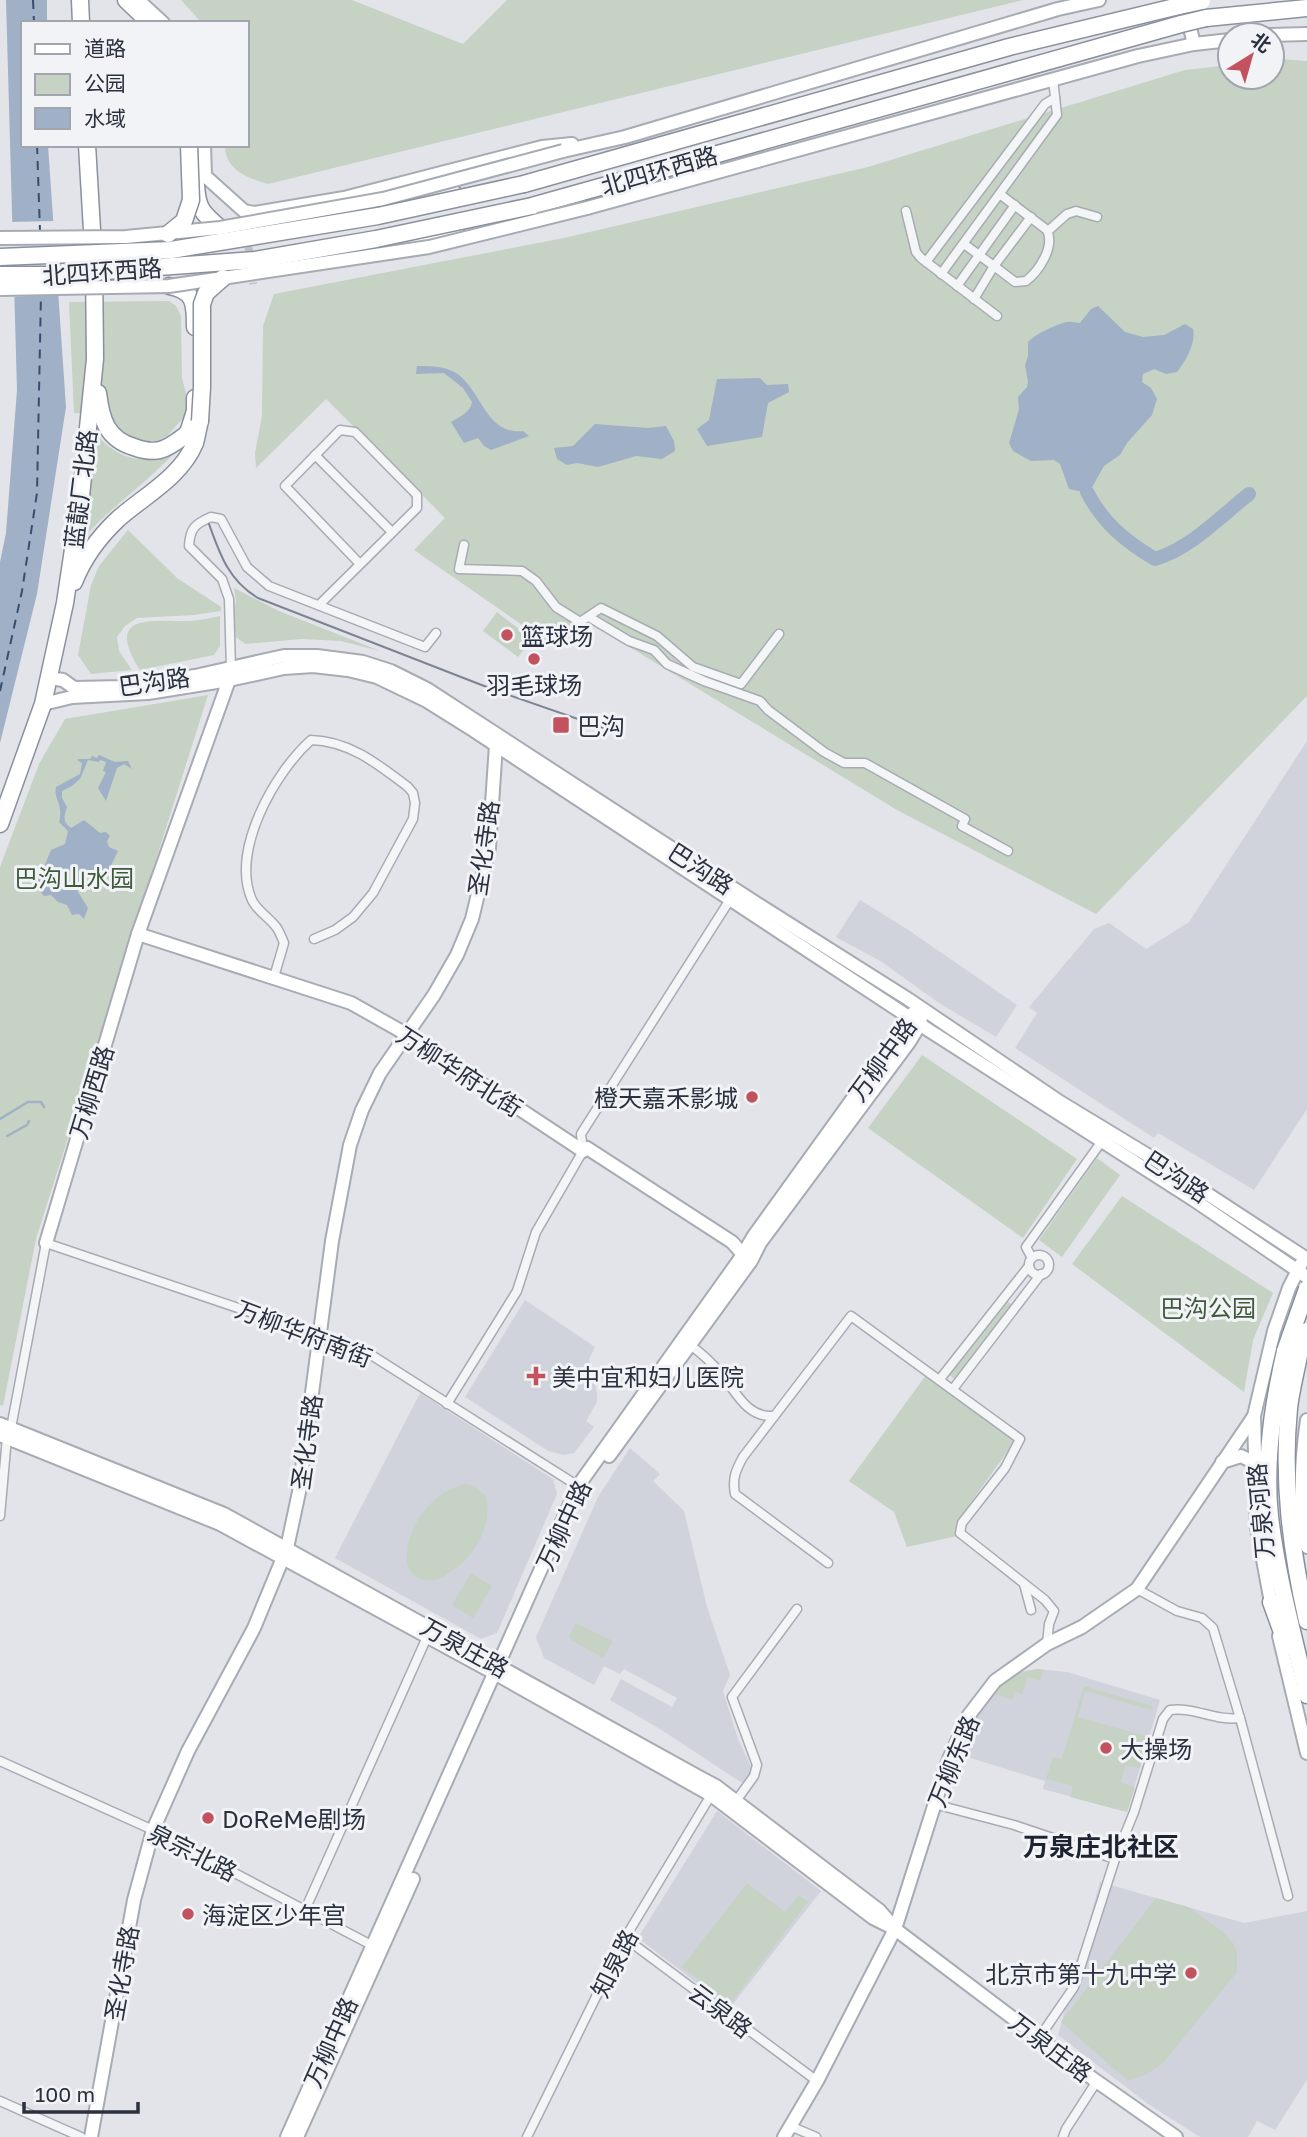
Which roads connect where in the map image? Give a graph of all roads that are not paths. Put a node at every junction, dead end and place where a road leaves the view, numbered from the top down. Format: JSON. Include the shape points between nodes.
{"nodes":[{"id":1,"x":80,"y":0,"type":"edge"},
{"id":2,"x":126,"y":0,"type":"edge"},
{"id":3,"x":1099,"y":0,"type":"edge"},
{"id":4,"x":1206,"y":1,"type":"edge"},
{"id":5,"x":1181,"y":3,"type":"edge"},
{"id":6,"x":1307,"y":8,"type":"edge"},
{"id":7,"x":143,"y":13,"type":"edge"},
{"id":8,"x":81,"y":21,"type":"edge"},
{"id":9,"x":159,"y":21,"type":"edge"},
{"id":10,"x":1307,"y":34,"type":"edge"},
{"id":11,"x":1286,"y":35,"type":"edge"},
{"id":12,"x":1216,"y":42,"type":"edge"},
{"id":13,"x":1194,"y":44,"type":"junction"},
{"id":14,"x":1054,"y":79,"type":"junction"},
{"id":15,"x":1055,"y":98,"type":"junction"},
{"id":16,"x":625,"y":137,"type":"junction"},
{"id":17,"x":87,"y":147,"type":"edge"},
{"id":18,"x":189,"y":147,"type":"edge"},
{"id":19,"x":195,"y":147,"type":"edge"},
{"id":20,"x":204,"y":147,"type":"edge"},
{"id":21,"x":484,"y":192,"type":"junction"},
{"id":22,"x":1001,"y":195,"type":"junction"},
{"id":23,"x":383,"y":199,"type":"junction"},
{"id":24,"x":1015,"y":205,"type":"junction"},
{"id":25,"x":906,"y":211,"type":"dead end"},
{"id":26,"x":489,"y":215,"type":"junction"},
{"id":27,"x":1031,"y":217,"type":"junction"},
{"id":28,"x":1097,"y":217,"type":"dead end"},
{"id":29,"x":220,"y":228,"type":"junction"},
{"id":30,"x":1048,"y":231,"type":"junction"},
{"id":31,"x":168,"y":234,"type":"junction"},
{"id":32,"x":0,"y":238,"type":"edge"},
{"id":33,"x":964,"y":244,"type":"junction"},
{"id":34,"x":382,"y":254,"type":"junction"},
{"id":35,"x":978,"y":256,"type":"junction"},
{"id":36,"x":0,"y":257,"type":"edge"},
{"id":37,"x":926,"y":262,"type":"junction"},
{"id":38,"x":994,"y":267,"type":"junction"},
{"id":39,"x":941,"y":274,"type":"junction"},
{"id":40,"x":0,"y":275,"type":"edge"},
{"id":41,"x":223,"y":278,"type":"junction"},
{"id":42,"x":169,"y":286,"type":"junction"},
{"id":43,"x":957,"y":286,"type":"junction"},
{"id":44,"x":0,"y":289,"type":"edge"},
{"id":45,"x":974,"y":299,"type":"junction"},
{"id":46,"x":997,"y":316,"type":"dead end"},
{"id":47,"x":95,"y":359,"type":"junction"},
{"id":48,"x":315,"y":455,"type":"junction"},
{"id":49,"x":392,"y":532,"type":"junction"},
{"id":50,"x":464,"y":545,"type":"dead end"},
{"id":51,"x":360,"y":564,"type":"junction"},
{"id":52,"x":65,"y":604,"type":"junction"},
{"id":53,"x":319,"y":606,"type":"junction"},
{"id":54,"x":589,"y":617,"type":"junction"},
{"id":55,"x":436,"y":633,"type":"dead end"},
{"id":56,"x":779,"y":634,"type":"dead end"},
{"id":57,"x":230,"y":674,"type":"junction"},
{"id":58,"x":49,"y":678,"type":"junction"},
{"id":59,"x":43,"y":705,"type":"junction"},
{"id":60,"x":496,"y":745,"type":"junction"},
{"id":61,"x":0,"y":824,"type":"edge"},
{"id":62,"x":1009,"y":851,"type":"dead end"},
{"id":63,"x":731,"y":898,"type":"junction"},
{"id":64,"x":138,"y":934,"type":"junction"},
{"id":65,"x":314,"y":939,"type":"dead end"},
{"id":66,"x":274,"y":977,"type":"junction"},
{"id":67,"x":921,"y":1008,"type":"junction"},
{"id":68,"x":914,"y":1020,"type":"junction"},
{"id":69,"x":406,"y":1034,"type":"junction"},
{"id":70,"x":1102,"y":1140,"type":"junction"},
{"id":71,"x":583,"y":1151,"type":"junction"},
{"id":72,"x":46,"y":1243,"type":"junction"},
{"id":73,"x":1306,"y":1256,"type":"edge"},
{"id":74,"x":746,"y":1259,"type":"junction"},
{"id":75,"x":1030,"y":1262,"type":"junction"},
{"id":76,"x":1058,"y":1271,"type":"dead end"},
{"id":77,"x":1044,"y":1272,"type":"junction"},
{"id":78,"x":1302,"y":1273,"type":"edge"},
{"id":79,"x":1307,"y":1289,"type":"edge"},
{"id":80,"x":1007,"y":1294,"type":"junction"},
{"id":81,"x":1018,"y":1304,"type":"junction"},
{"id":82,"x":1307,"y":1307,"type":"edge"},
{"id":83,"x":1307,"y":1330,"type":"edge"},
{"id":84,"x":1274,"y":1331,"type":"junction"},
{"id":85,"x":321,"y":1335,"type":"junction"},
{"id":86,"x":690,"y":1345,"type":"junction"},
{"id":87,"x":1297,"y":1349,"type":"edge"},
{"id":88,"x":940,"y":1379,"type":"junction"},
{"id":89,"x":953,"y":1389,"type":"junction"},
{"id":90,"x":447,"y":1404,"type":"junction"},
{"id":91,"x":774,"y":1416,"type":"junction"},
{"id":92,"x":1254,"y":1416,"type":"junction"},
{"id":93,"x":1307,"y":1420,"type":"edge"},
{"id":94,"x":4,"y":1431,"type":"edge"},
{"id":95,"x":1222,"y":1462,"type":"junction"},
{"id":96,"x":1255,"y":1469,"type":"junction"},
{"id":97,"x":578,"y":1486,"type":"junction"},
{"id":98,"x":0,"y":1516,"type":"edge"},
{"id":99,"x":1307,"y":1547,"type":"edge"},
{"id":100,"x":285,"y":1553,"type":"junction"},
{"id":101,"x":828,"y":1563,"type":"dead end"},
{"id":102,"x":1024,"y":1584,"type":"junction"},
{"id":103,"x":1137,"y":1589,"type":"junction"},
{"id":104,"x":1271,"y":1602,"type":"junction"},
{"id":105,"x":797,"y":1609,"type":"dead end"},
{"id":106,"x":1031,"y":1610,"type":"dead end"},
{"id":107,"x":1307,"y":1620,"type":"edge"},
{"id":108,"x":427,"y":1637,"type":"junction"},
{"id":109,"x":1047,"y":1644,"type":"junction"},
{"id":110,"x":501,"y":1672,"type":"junction"},
{"id":111,"x":1307,"y":1698,"type":"edge"},
{"id":112,"x":1240,"y":1718,"type":"junction"},
{"id":113,"x":1307,"y":1753,"type":"edge"},
{"id":114,"x":0,"y":1761,"type":"edge"},
{"id":115,"x":711,"y":1795,"type":"junction"},
{"id":116,"x":736,"y":1801,"type":"junction"},
{"id":117,"x":934,"y":1804,"type":"junction"},
{"id":118,"x":153,"y":1830,"type":"junction"},
{"id":119,"x":1115,"y":1859,"type":"junction"},
{"id":120,"x":1288,"y":1896,"type":"dead end"},
{"id":121,"x":305,"y":1910,"type":"junction"},
{"id":122,"x":895,"y":1929,"type":"junction"},
{"id":123,"x":625,"y":1938,"type":"junction"},
{"id":124,"x":377,"y":1948,"type":"junction"},
{"id":125,"x":1039,"y":2038,"type":"junction"},
{"id":126,"x":817,"y":2081,"type":"junction"},
{"id":127,"x":1097,"y":2081,"type":"junction"},
{"id":128,"x":0,"y":2101,"type":"edge"},
{"id":129,"x":787,"y":2132,"type":"edge"},
{"id":130,"x":81,"y":2137,"type":"edge"},
{"id":131,"x":91,"y":2137,"type":"edge"},
{"id":132,"x":287,"y":2137,"type":"edge"},
{"id":133,"x":297,"y":2137,"type":"edge"},
{"id":134,"x":527,"y":2137,"type":"edge"},
{"id":135,"x":816,"y":2137,"type":"edge"},
{"id":136,"x":1063,"y":2137,"type":"edge"},
{"id":137,"x":1177,"y":2137,"type":"edge"}],
"edges":[{"from":1,"to":8,"type":"highway"},
{"from":2,"to":7,"type":"highway"},
{"from":3,"to":16,"type":"street","name":"北四环西路"},
{"from":4,"to":5,"type":"highway","name":"北四环西路","bridge":true},
{"from":5,"to":13,"type":"street"},
{"from":5,"to":21,"type":"highway","name":"北四环西路","bridge":true},
{"from":6,"to":26,"type":"highway","name":"北四环西路","bridge":true,"via":[[1181,24]]},
{"from":7,"to":9,"type":"street"},
{"from":10,"to":11,"type":"street"},
{"from":12,"to":13,"type":"street","name":"北四环西路"},
{"from":13,"to":14,"type":"street","name":"北四环西路"},
{"from":14,"to":15,"type":"street"},
{"from":14,"to":34,"type":"street","name":"北四环西路","bridge":true,"via":[[587,208]]},
{"from":15,"to":22,"type":"street","via":[[1057,116]]},
{"from":15,"to":37,"type":"street","via":[[1045,104]]},
{"from":16,"to":20,"type":"street","via":[[542,147],[344,198],[254,213],[244,211],[205,176]]},
{"from":16,"to":23,"type":"street","name":"北四环西路","bridge":true},
{"from":17,"to":47,"type":"highway","name":"蓝靛厂北路"},
{"from":18,"to":31,"type":"highway","bridge":true,"via":[[191,200],[184,221]]},
{"from":19,"to":29,"type":"highway","via":[[199,206]]},
{"from":21,"to":23,"type":"highway","bridge":true},
{"from":21,"to":36,"type":"highway","name":"北四环西路","bridge":true,"via":[[378,216],[171,250]]},
{"from":22,"to":24,"type":"street"},
{"from":22,"to":33,"type":"street"},
{"from":23,"to":29,"type":"street","name":"北四环西路","bridge":true},
{"from":24,"to":27,"type":"street"},
{"from":24,"to":35,"type":"street"},
{"from":25,"to":37,"type":"street","via":[[916,252]]},
{"from":26,"to":34,"type":"highway","bridge":true},
{"from":26,"to":40,"type":"highway","name":"北四环西路","bridge":true,"via":[[255,260]]},
{"from":27,"to":30,"type":"street"},
{"from":27,"to":38,"type":"street"},
{"from":28,"to":30,"type":"street","via":[[1076,211]]},
{"from":29,"to":31,"type":"street","name":"北四环西路","bridge":true},
{"from":30,"to":38,"type":"street","via":[[1044,260],[1026,281],[1014,282]]},
{"from":31,"to":32,"type":"street","name":"北四环西路","bridge":true},
{"from":33,"to":35,"type":"street"},
{"from":33,"to":39,"type":"street"},
{"from":34,"to":41,"type":"street","name":"北四环西路","bridge":true},
{"from":35,"to":38,"type":"street"},
{"from":35,"to":43,"type":"street"},
{"from":37,"to":39,"type":"street"},
{"from":38,"to":45,"type":"street"},
{"from":39,"to":43,"type":"street"},
{"from":41,"to":42,"type":"street","name":"北四环西路","bridge":true},
{"from":41,"to":52,"type":"highway","bridge":true,"via":[[206,293],[202,304],[202,387],[195,443],[179,467],[101,538],[77,574]]},
{"from":42,"to":44,"type":"street","name":"北四环西路","bridge":true},
{"from":42,"to":47,"type":"highway","via":[[183,289],[195,307],[195,411],[188,433],[159,450],[127,445],[110,435],[101,416]]},
{"from":43,"to":45,"type":"street"},
{"from":45,"to":46,"type":"street"},
{"from":47,"to":52,"type":"highway","name":"蓝靛厂北路"},
{"from":48,"to":49,"type":"street"},
{"from":48,"to":49,"type":"street","via":[[340,430],[355,432],[418,500],[417,508]]},
{"from":48,"to":51,"type":"street","via":[[285,486]]},
{"from":49,"to":51,"type":"street"},
{"from":50,"to":54,"type":"street","via":[[459,569],[522,571],[556,607],[580,622]]},
{"from":51,"to":53,"type":"street"},
{"from":52,"to":58,"type":"highway","name":"蓝靛厂北路"},
{"from":53,"to":55,"type":"street","via":[[425,647]]},
{"from":53,"to":57,"type":"street","via":[[269,586],[247,567],[221,519],[211,517],[196,524],[190,531],[189,546],[222,579],[229,600]]},
{"from":54,"to":56,"type":"street","via":[[601,608],[657,636],[693,667],[741,684]]},
{"from":54,"to":62,"type":"street","via":[[654,650],[667,664],[760,701],[824,752],[844,762],[865,763],[965,819],[962,826]]},
{"from":57,"to":58,"type":"street","name":"巴沟路","via":[[122,687],[74,688]]},
{"from":57,"to":59,"type":"street","name":"巴沟路","via":[[148,693],[72,697]]},
{"from":57,"to":60,"type":"street","name":"巴沟路","via":[[313,666],[377,677],[425,700]]},
{"from":57,"to":64,"type":"street","name":"万柳西路"},
{"from":57,"to":67,"type":"street","name":"巴沟路","via":[[284,656],[317,656],[363,662],[414,682]]},
{"from":58,"to":59,"type":"highway","name":"蓝靛厂北路"},
{"from":59,"to":61,"type":"highway","name":"蓝靛厂北路"},
{"from":60,"to":63,"type":"street","name":"巴沟路"},
{"from":60,"to":69,"type":"street","name":"圣化寺路","via":[[489,848],[472,919],[457,955]]},
{"from":63,"to":68,"type":"street","name":"巴沟路"},
{"from":63,"to":71,"type":"street","via":[[581,1134]]},
{"from":64,"to":66,"type":"street","name":"万柳华府北街"},
{"from":64,"to":72,"type":"street","name":"万柳西路"},
{"from":65,"to":66,"type":"street","via":[[353,917],[373,893],[413,819],[415,803],[408,787],[361,754],[311,740],[293,756],[273,786],[260,811],[248,854],[253,903],[277,928],[284,943]]},
{"from":66,"to":69,"type":"street","name":"万柳华府北街","via":[[351,1003]]},
{"from":67,"to":68,"type":"street","name":"万柳中路"},
{"from":67,"to":73,"type":"street","name":"巴沟路","via":[[1060,1102]]},
{"from":68,"to":70,"type":"street","name":"巴沟路"},
{"from":68,"to":74,"type":"street","name":"万柳中路","via":[[753,1237]]},
{"from":69,"to":71,"type":"street","name":"万柳华府北街"},
{"from":69,"to":85,"type":"street","name":"圣化寺路","via":[[380,1073],[351,1145],[334,1229]]},
{"from":70,"to":75,"type":"street","via":[[1026,1247]]},
{"from":70,"to":78,"type":"street","name":"巴沟路"},
{"from":71,"to":74,"type":"street","name":"万柳华府北街","via":[[587,1148],[732,1242]]},
{"from":71,"to":90,"type":"street","via":[[536,1232],[516,1291]]},
{"from":72,"to":85,"type":"street","name":"万柳华府南街"},
{"from":72,"to":94,"type":"street","name":"万柳西路"},
{"from":73,"to":78,"type":"street","name":"万泉河路"},
{"from":74,"to":86,"type":"street","name":"万柳中路"},
{"from":74,"to":97,"type":"street","name":"万柳中路"},
{"from":75,"to":77,"type":"street","via":[[1033,1273]]},
{"from":75,"to":77,"type":"street","via":[[1040,1255],[1046,1258],[1049,1264]]},
{"from":75,"to":80,"type":"street"},
{"from":76,"to":77,"type":"street"},
{"from":77,"to":81,"type":"street"},
{"from":78,"to":84,"type":"street","name":"万泉河路"},
{"from":79,"to":87,"type":"highway","name":"万泉河路","bridge":true},
{"from":80,"to":81,"type":"street"},
{"from":80,"to":88,"type":"street"},
{"from":81,"to":89,"type":"street"},
{"from":82,"to":83,"type":"street","via":[[1301,1324]]},
{"from":83,"to":87,"type":"highway","name":"万泉河路","bridge":true},
{"from":84,"to":87,"type":"street"},
{"from":84,"to":92,"type":"street","name":"万泉河路"},
{"from":85,"to":90,"type":"street","name":"万柳华府南街","via":[[365,1352]]},
{"from":85,"to":100,"type":"street","name":"圣化寺路","via":[[299,1492]]},
{"from":86,"to":91,"type":"street","via":[[752,1411]]},
{"from":86,"to":110,"type":"street","name":"万柳中路","via":[[581,1498]]},
{"from":87,"to":107,"type":"highway","name":"万泉河路","via":[[1286,1451],[1287,1508]]},
{"from":87,"to":111,"type":"highway","name":"万泉河路","via":[[1274,1403],[1270,1513]]},
{"from":88,"to":89,"type":"street"},
{"from":88,"to":91,"type":"street","via":[[851,1316]]},
{"from":89,"to":102,"type":"street","via":[[1020,1439],[1005,1468],[962,1523],[960,1533]]},
{"from":90,"to":97,"type":"street","name":"万柳华府南街"},
{"from":91,"to":101,"type":"street","via":[[734,1472],[735,1494]]},
{"from":92,"to":95,"type":"street","name":"万柳东路"},
{"from":92,"to":96,"type":"street","name":"万泉河路"},
{"from":93,"to":99,"type":"street","name":"万泉河路","via":[[1303,1524]]},
{"from":94,"to":98,"type":"street","name":"万柳西路"},
{"from":94,"to":100,"type":"street","name":"万泉庄路"},
{"from":95,"to":96,"type":"street","via":[[1241,1456]]},
{"from":95,"to":103,"type":"street","name":"万柳东路"},
{"from":96,"to":104,"type":"street","name":"万泉河路","via":[[1257,1527]]},
{"from":97,"to":110,"type":"street","name":"万柳中路"},
{"from":100,"to":108,"type":"street","name":"万泉庄路"},
{"from":100,"to":110,"type":"street","name":"万泉庄路"},
{"from":100,"to":118,"type":"street","name":"圣化寺路","via":[[254,1628],[188,1751]]},
{"from":102,"to":106,"type":"street"},
{"from":102,"to":109,"type":"street","via":[[1054,1612]]},
{"from":103,"to":109,"type":"street","name":"万柳东路","via":[[1082,1627]]},
{"from":103,"to":112,"type":"street","via":[[1177,1611],[1202,1618],[1213,1628]]},
{"from":104,"to":111,"type":"highway"},
{"from":104,"to":113,"type":"street","name":"万泉河路"},
{"from":105,"to":116,"type":"street","via":[[732,1697],[757,1765]]},
{"from":108,"to":110,"type":"street","name":"万泉庄路"},
{"from":108,"to":121,"type":"street"},
{"from":109,"to":117,"type":"street","name":"万柳东路","via":[[995,1681],[968,1715]]},
{"from":110,"to":115,"type":"street","name":"万泉庄路"},
{"from":110,"to":116,"type":"street","name":"万泉庄路","via":[[716,1786]]},
{"from":110,"to":124,"type":"street","name":"万柳中路"},
{"from":112,"to":119,"type":"street","via":[[1224,1720],[1183,1708],[1170,1710]]},
{"from":112,"to":120,"type":"street"},
{"from":114,"to":118,"type":"street","name":"泉宗北路"},
{"from":115,"to":122,"type":"street","name":"万泉庄路","via":[[873,1918]]},
{"from":115,"to":123,"type":"street","name":"知泉路"},
{"from":116,"to":122,"type":"street","name":"万泉庄路","via":[[879,1910]]},
{"from":117,"to":119,"type":"street"},
{"from":117,"to":122,"type":"street","name":"万柳东路"},
{"from":118,"to":121,"type":"street","name":"泉宗北路"},
{"from":118,"to":131,"type":"street","name":"圣化寺路","via":[[134,1900]]},
{"from":119,"to":125,"type":"street","via":[[1074,1987]]},
{"from":121,"to":124,"type":"street","name":"泉宗北路"},
{"from":122,"to":125,"type":"street","name":"万泉庄路"},
{"from":122,"to":126,"type":"street","name":"万柳东路"},
{"from":123,"to":126,"type":"street","name":"云泉路"},
{"from":123,"to":134,"type":"street","name":"知泉路"},
{"from":124,"to":132,"type":"street","name":"万柳中路"},
{"from":124,"to":133,"type":"street","name":"万柳中路"},
{"from":125,"to":127,"type":"street","name":"万泉庄路"},
{"from":126,"to":129,"type":"street","name":"万柳东路"},
{"from":127,"to":136,"type":"street"},
{"from":127,"to":137,"type":"street","name":"万泉庄路"},
{"from":128,"to":130,"type":"street"},
{"from":129,"to":135,"type":"street"}]}
